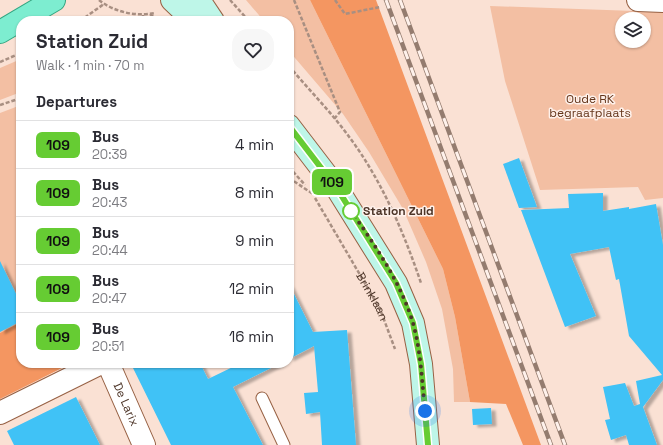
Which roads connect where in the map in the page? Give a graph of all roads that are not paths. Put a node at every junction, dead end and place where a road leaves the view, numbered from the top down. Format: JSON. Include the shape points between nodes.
{"nodes":[{"id":1,"x":54,"y":0,"type":"edge"},
{"id":2,"x":199,"y":0,"type":"edge"},
{"id":3,"x":638,"y":0,"type":"edge"},
{"id":4,"x":663,"y":1,"type":"edge"},
{"id":5,"x":174,"y":2,"type":"edge"},
{"id":6,"x":27,"y":16,"type":"edge"},
{"id":7,"x":189,"y":16,"type":"edge"},
{"id":8,"x":210,"y":16,"type":"edge"},
{"id":9,"x":16,"y":23,"type":"edge"},
{"id":10,"x":0,"y":32,"type":"edge"},
{"id":11,"x":294,"y":133,"type":"edge"},
{"id":12,"x":91,"y":368,"type":"edge"},
{"id":13,"x":110,"y":368,"type":"edge"},
{"id":14,"x":262,"y":398,"type":"dead end"},
{"id":15,"x":0,"y":413,"type":"edge"},
{"id":16,"x":144,"y":445,"type":"edge"},
{"id":17,"x":284,"y":445,"type":"edge"},
{"id":18,"x":428,"y":445,"type":"edge"}],
"edges":[{"from":1,"to":6,"type":"main road"},
{"from":2,"to":8,"type":"main road"},
{"from":3,"to":4,"type":"street"},
{"from":5,"to":7,"type":"main road"},
{"from":9,"to":10,"type":"main road"},
{"from":11,"to":18,"type":"main road","via":[[338,190],[396,283],[413,323],[421,364]]},
{"from":12,"to":15,"type":"street"},
{"from":13,"to":16,"type":"street","name":"De Larix"},
{"from":14,"to":17,"type":"lane"}]}
